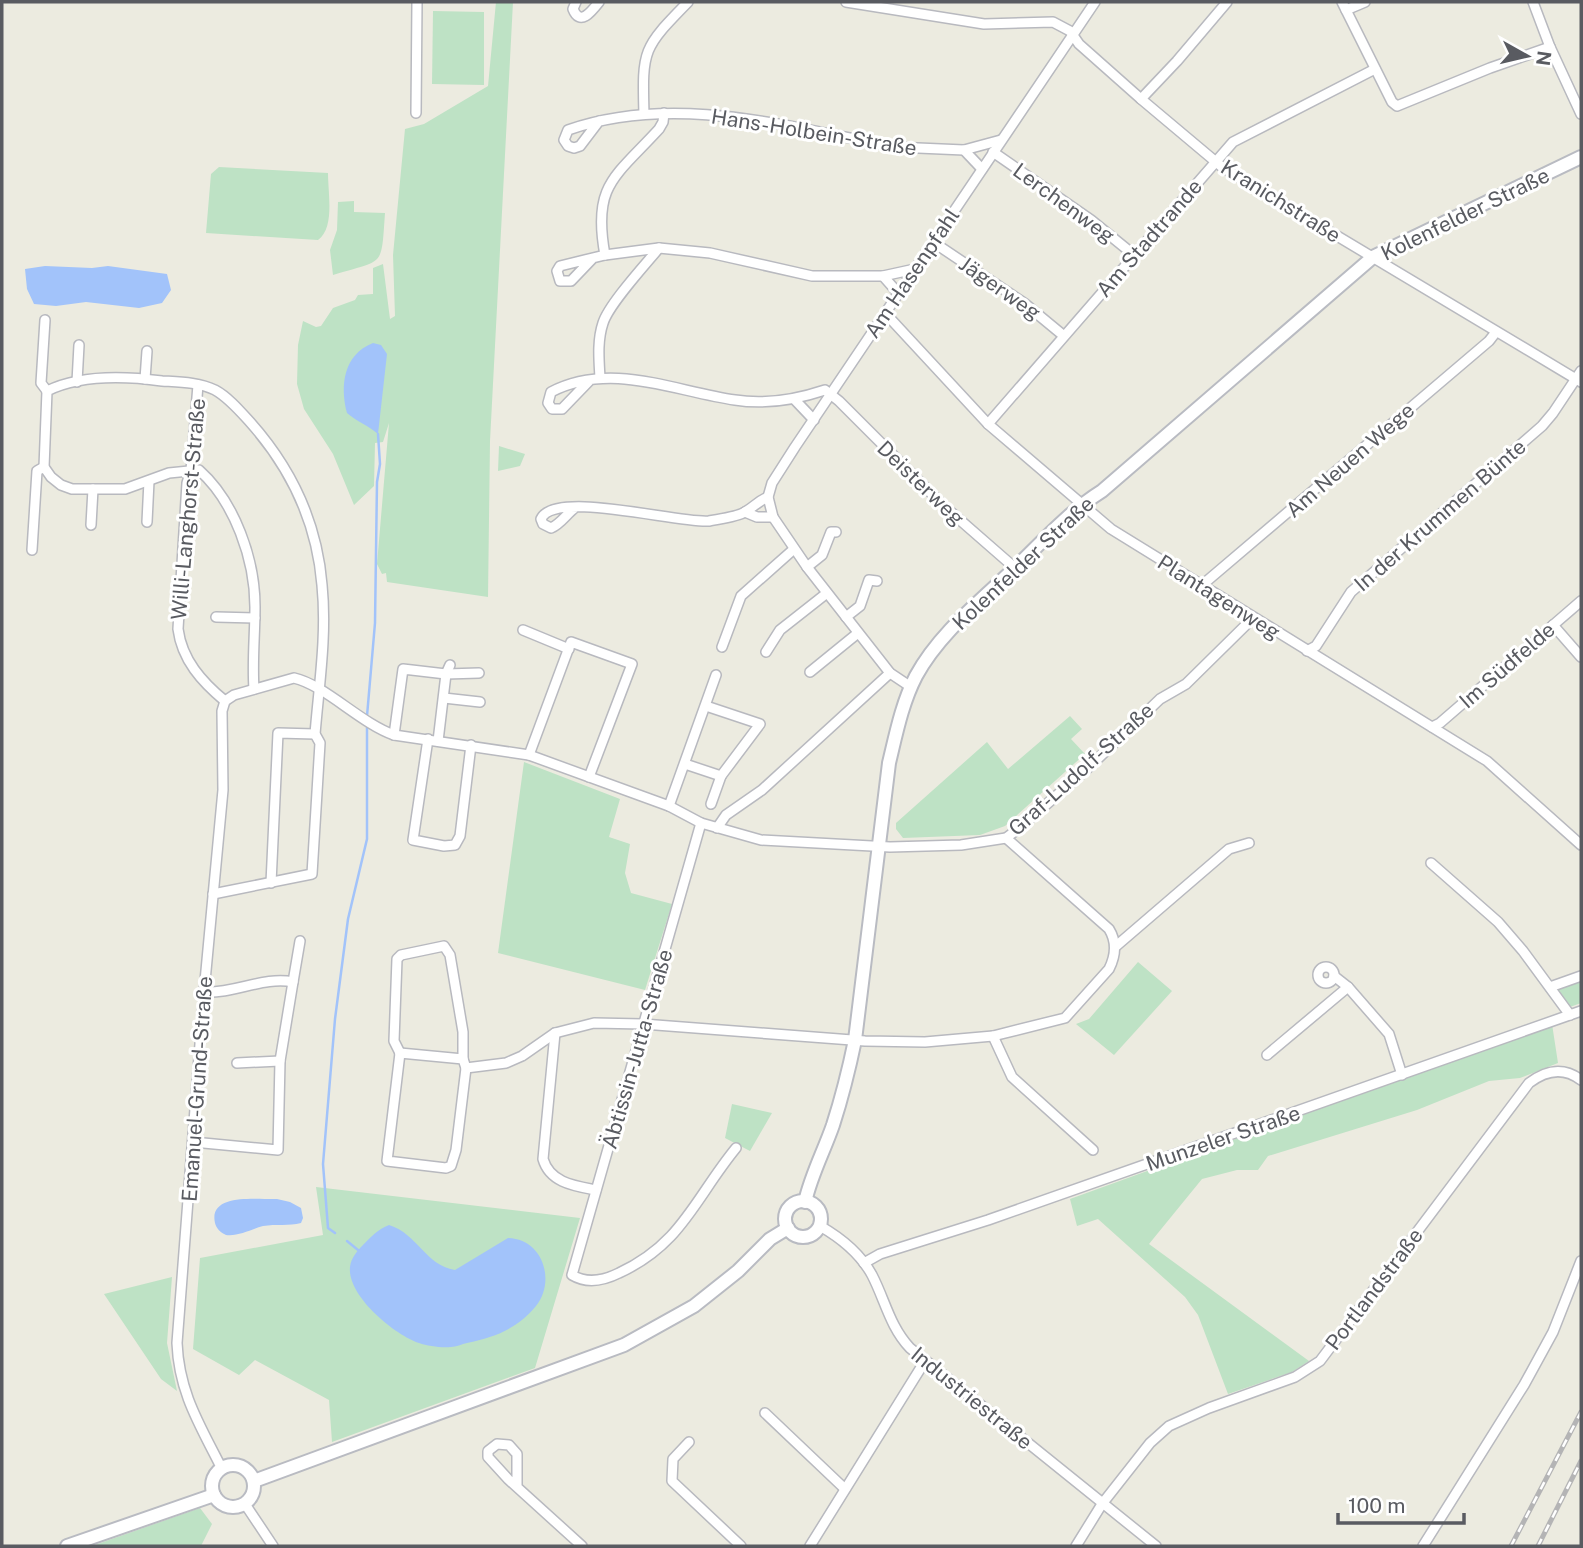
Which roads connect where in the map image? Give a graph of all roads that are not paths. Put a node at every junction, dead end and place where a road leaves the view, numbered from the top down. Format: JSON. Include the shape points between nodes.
{"nodes":[{"id":1,"x":417,"y":2,"type":"edge"},
{"id":2,"x":576,"y":2,"type":"edge"},
{"id":3,"x":599,"y":2,"type":"edge"},
{"id":4,"x":688,"y":2,"type":"edge"},
{"id":5,"x":846,"y":2,"type":"edge"},
{"id":6,"x":1094,"y":2,"type":"edge"},
{"id":7,"x":1227,"y":2,"type":"edge"},
{"id":8,"x":1365,"y":2,"type":"edge"},
{"id":9,"x":1533,"y":2,"type":"edge"},
{"id":10,"x":1344,"y":6,"type":"edge"},
{"id":11,"x":1073,"y":35,"type":"junction"},
{"id":12,"x":1550,"y":47,"type":"junction"},
{"id":13,"x":1376,"y":69,"type":"junction"},
{"id":14,"x":1141,"y":99,"type":"junction"},
{"id":15,"x":416,"y":113,"type":"dead end"},
{"id":16,"x":664,"y":113,"type":"junction"},
{"id":17,"x":644,"y":114,"type":"junction"},
{"id":18,"x":1581,"y":114,"type":"edge"},
{"id":19,"x":599,"y":121,"type":"dead end"},
{"id":20,"x":1001,"y":140,"type":"junction"},
{"id":21,"x":964,"y":150,"type":"junction"},
{"id":22,"x":993,"y":152,"type":"junction"},
{"id":23,"x":1581,"y":157,"type":"edge"},
{"id":24,"x":1215,"y":161,"type":"junction"},
{"id":25,"x":982,"y":169,"type":"junction"},
{"id":26,"x":933,"y":242,"type":"junction"},
{"id":27,"x":659,"y":248,"type":"junction"},
{"id":28,"x":605,"y":255,"type":"junction"},
{"id":29,"x":1134,"y":255,"type":"junction"},
{"id":30,"x":1373,"y":257,"type":"junction"},
{"id":31,"x":593,"y":258,"type":"dead end"},
{"id":32,"x":915,"y":269,"type":"junction"},
{"id":33,"x":883,"y":276,"type":"junction"},
{"id":34,"x":899,"y":295,"type":"junction"},
{"id":35,"x":886,"y":314,"type":"junction"},
{"id":36,"x":45,"y":320,"type":"dead end"},
{"id":37,"x":1496,"y":332,"type":"junction"},
{"id":38,"x":1064,"y":336,"type":"junction"},
{"id":39,"x":79,"y":345,"type":"dead end"},
{"id":40,"x":147,"y":351,"type":"dead end"},
{"id":41,"x":1579,"y":377,"type":"edge"},
{"id":42,"x":145,"y":379,"type":"junction"},
{"id":43,"x":77,"y":382,"type":"junction"},
{"id":44,"x":198,"y":385,"type":"junction"},
{"id":45,"x":47,"y":391,"type":"junction"},
{"id":46,"x":831,"y":394,"type":"junction"},
{"id":47,"x":796,"y":400,"type":"junction"},
{"id":48,"x":814,"y":420,"type":"junction"},
{"id":49,"x":988,"y":424,"type":"junction"},
{"id":50,"x":44,"y":467,"type":"junction"},
{"id":51,"x":191,"y":470,"type":"junction"},
{"id":52,"x":149,"y":481,"type":"junction"},
{"id":53,"x":93,"y":489,"type":"junction"},
{"id":54,"x":768,"y":497,"type":"junction"},
{"id":55,"x":1081,"y":504,"type":"junction"},
{"id":56,"x":576,"y":507,"type":"dead end"},
{"id":57,"x":745,"y":512,"type":"junction"},
{"id":58,"x":773,"y":517,"type":"junction"},
{"id":59,"x":147,"y":522,"type":"dead end"},
{"id":60,"x":91,"y":525,"type":"dead end"},
{"id":61,"x":836,"y":532,"type":"dead end"},
{"id":62,"x":32,"y":550,"type":"dead end"},
{"id":63,"x":794,"y":550,"type":"junction"},
{"id":64,"x":807,"y":567,"type":"junction"},
{"id":65,"x":1014,"y":568,"type":"junction"},
{"id":66,"x":877,"y":581,"type":"dead end"},
{"id":67,"x":1201,"y":586,"type":"junction"},
{"id":68,"x":827,"y":593,"type":"junction"},
{"id":69,"x":1581,"y":601,"type":"edge"},
{"id":70,"x":216,"y":617,"type":"dead end"},
{"id":71,"x":846,"y":617,"type":"junction"},
{"id":72,"x":255,"y":618,"type":"junction"},
{"id":73,"x":1253,"y":618,"type":"junction"},
{"id":74,"x":1553,"y":625,"type":"junction"},
{"id":75,"x":523,"y":631,"type":"dead end"},
{"id":76,"x":858,"y":633,"type":"junction"},
{"id":77,"x":722,"y":647,"type":"dead end"},
{"id":78,"x":569,"y":649,"type":"junction"},
{"id":79,"x":1307,"y":651,"type":"junction"},
{"id":80,"x":766,"y":652,"type":"dead end"},
{"id":81,"x":1581,"y":657,"type":"edge"},
{"id":82,"x":448,"y":670,"type":"junction"},
{"id":83,"x":810,"y":672,"type":"dead end"},
{"id":84,"x":479,"y":673,"type":"dead end"},
{"id":85,"x":890,"y":673,"type":"junction"},
{"id":86,"x":716,"y":675,"type":"dead end"},
{"id":87,"x":911,"y":687,"type":"junction"},
{"id":88,"x":254,"y":689,"type":"junction"},
{"id":89,"x":319,"y":690,"type":"junction"},
{"id":90,"x":444,"y":698,"type":"junction"},
{"id":91,"x":225,"y":701,"type":"junction"},
{"id":92,"x":480,"y":702,"type":"dead end"},
{"id":93,"x":706,"y":706,"type":"junction"},
{"id":94,"x":1432,"y":727,"type":"junction"},
{"id":95,"x":315,"y":734,"type":"junction"},
{"id":96,"x":394,"y":735,"type":"junction"},
{"id":97,"x":433,"y":740,"type":"junction"},
{"id":98,"x":471,"y":745,"type":"junction"},
{"id":99,"x":529,"y":755,"type":"junction"},
{"id":100,"x":685,"y":764,"type":"junction"},
{"id":101,"x":721,"y":776,"type":"junction"},
{"id":102,"x":589,"y":777,"type":"junction"},
{"id":103,"x":711,"y":804,"type":"dead end"},
{"id":104,"x":669,"y":806,"type":"junction"},
{"id":105,"x":701,"y":823,"type":"junction"},
{"id":106,"x":718,"y":828,"type":"junction"},
{"id":107,"x":1006,"y":838,"type":"junction"},
{"id":108,"x":1249,"y":843,"type":"dead end"},
{"id":109,"x":1581,"y":845,"type":"edge"},
{"id":110,"x":879,"y":846,"type":"junction"},
{"id":111,"x":1431,"y":863,"type":"dead end"},
{"id":112,"x":271,"y":883,"type":"junction"},
{"id":113,"x":213,"y":894,"type":"junction"},
{"id":114,"x":300,"y":941,"type":"dead end"},
{"id":115,"x":1115,"y":947,"type":"junction"},
{"id":116,"x":1334,"y":976,"type":"dead end"},
{"id":117,"x":1581,"y":976,"type":"edge"},
{"id":118,"x":293,"y":982,"type":"junction"},
{"id":119,"x":1348,"y":987,"type":"junction"},
{"id":120,"x":1550,"y":987,"type":"junction"},
{"id":121,"x":204,"y":992,"type":"junction"},
{"id":122,"x":1581,"y":1011,"type":"edge"},
{"id":123,"x":1570,"y":1015,"type":"junction"},
{"id":124,"x":643,"y":1024,"type":"junction"},
{"id":125,"x":555,"y":1032,"type":"junction"},
{"id":126,"x":993,"y":1036,"type":"junction"},
{"id":127,"x":855,"y":1040,"type":"junction"},
{"id":128,"x":400,"y":1053,"type":"junction"},
{"id":129,"x":1267,"y":1055,"type":"dead end"},
{"id":130,"x":280,"y":1061,"type":"junction"},
{"id":131,"x":237,"y":1063,"type":"dead end"},
{"id":132,"x":465,"y":1063,"type":"junction"},
{"id":133,"x":1402,"y":1075,"type":"junction"},
{"id":134,"x":1581,"y":1080,"type":"edge"},
{"id":135,"x":193,"y":1142,"type":"junction"},
{"id":136,"x":736,"y":1148,"type":"dead end"},
{"id":137,"x":1093,"y":1150,"type":"dead end"},
{"id":138,"x":596,"y":1189,"type":"junction"},
{"id":139,"x":805,"y":1202,"type":"junction"},
{"id":140,"x":820,"y":1226,"type":"junction"},
{"id":141,"x":788,"y":1228,"type":"junction"},
{"id":142,"x":1581,"y":1261,"type":"edge"},
{"id":143,"x":864,"y":1263,"type":"junction"},
{"id":144,"x":925,"y":1361,"type":"junction"},
{"id":145,"x":765,"y":1413,"type":"dead end"},
{"id":146,"x":689,"y":1442,"type":"dead end"},
{"id":147,"x":222,"y":1469,"type":"junction"},
{"id":148,"x":254,"y":1481,"type":"junction"},
{"id":149,"x":517,"y":1486,"type":"junction"},
{"id":150,"x":845,"y":1489,"type":"junction"},
{"id":151,"x":214,"y":1495,"type":"junction"},
{"id":152,"x":245,"y":1504,"type":"junction"},
{"id":153,"x":1102,"y":1504,"type":"junction"},
{"id":154,"x":67,"y":1546,"type":"edge"},
{"id":155,"x":273,"y":1546,"type":"edge"},
{"id":156,"x":582,"y":1546,"type":"edge"},
{"id":157,"x":741,"y":1546,"type":"edge"},
{"id":158,"x":810,"y":1546,"type":"edge"},
{"id":159,"x":1076,"y":1546,"type":"edge"},
{"id":160,"x":1156,"y":1546,"type":"edge"},
{"id":161,"x":1423,"y":1546,"type":"edge"}],
"edges":[{"from":1,"to":15,"type":"street"},
{"from":2,"to":3,"type":"street","via":[[573,9],[581,18]]},
{"from":4,"to":17,"type":"street","via":[[646,52]]},
{"from":5,"to":11,"type":"street","via":[[984,24],[1053,22]]},
{"from":6,"to":11,"type":"street","name":"Am Hasenpfahl"},
{"from":7,"to":14,"type":"street"},
{"from":8,"to":10,"type":"street"},
{"from":9,"to":12,"type":"street"},
{"from":10,"to":13,"type":"street"},
{"from":11,"to":14,"type":"street","name":"Kranichstraße"},
{"from":11,"to":20,"type":"street","name":"Am Hasenpfahl"},
{"from":12,"to":13,"type":"street","via":[[1397,106]]},
{"from":12,"to":18,"type":"street"},
{"from":13,"to":24,"type":"street","name":"Am Stadtrande","via":[[1233,142]]},
{"from":14,"to":24,"type":"street","name":"Kranichstraße"},
{"from":16,"to":17,"type":"street","name":"Hans-Holbein-Straße"},
{"from":16,"to":21,"type":"street","name":"Hans-Holbein-Straße","via":[[727,116],[895,147]]},
{"from":16,"to":28,"type":"street","via":[[659,129],[612,179],[602,200]]},
{"from":17,"to":19,"type":"street","name":"Hans-Holbein-Straße"},
{"from":20,"to":21,"type":"street","name":"Hans-Holbein-Straße"},
{"from":20,"to":22,"type":"street","name":"Am Hasenpfahl"},
{"from":21,"to":25,"type":"street"},
{"from":22,"to":25,"type":"street","name":"Am Hasenpfahl"},
{"from":22,"to":29,"type":"street","name":"Lerchenweg"},
{"from":23,"to":30,"type":"main road","name":"Kolenfelder Straße"},
{"from":24,"to":29,"type":"street","name":"Am Stadtrande"},
{"from":24,"to":30,"type":"street","name":"Kranichstraße"},
{"from":25,"to":26,"type":"street","name":"Am Hasenpfahl"},
{"from":26,"to":32,"type":"street","name":"Am Hasenpfahl"},
{"from":26,"to":38,"type":"street","name":"Jägerweg"},
{"from":27,"to":28,"type":"street"},
{"from":27,"to":33,"type":"street","via":[[713,253],[812,276]]},
{"from":27,"to":47,"type":"street","via":[[603,323],[595,379],[644,380],[737,401]]},
{"from":28,"to":31,"type":"street"},
{"from":29,"to":38,"type":"street","name":"Am Stadtrande"},
{"from":30,"to":37,"type":"street","name":"Kranichstraße"},
{"from":30,"to":55,"type":"main road","name":"Kolenfelder Straße","via":[[1102,491]]},
{"from":32,"to":33,"type":"street"},
{"from":32,"to":34,"type":"street","name":"Am Hasenpfahl"},
{"from":33,"to":34,"type":"street"},
{"from":34,"to":35,"type":"street","name":"Am Hasenpfahl"},
{"from":35,"to":46,"type":"street","name":"Am Hasenpfahl"},
{"from":35,"to":49,"type":"street","name":"Plantagenweg"},
{"from":36,"to":45,"type":"street","via":[[41,383]]},
{"from":37,"to":41,"type":"street","name":"Kranichstraße"},
{"from":37,"to":67,"type":"street","name":"Am Neuen Wege"},
{"from":38,"to":49,"type":"street","name":"Am Stadtrande"},
{"from":39,"to":43,"type":"street"},
{"from":40,"to":42,"type":"street"},
{"from":41,"to":79,"type":"street","name":"In der Krummen Bünte","via":[[1542,426],[1351,592],[1316,646]]},
{"from":42,"to":43,"type":"street","via":[[109,377]]},
{"from":42,"to":44,"type":"street"},
{"from":43,"to":45,"type":"street"},
{"from":44,"to":51,"type":"street","name":"Willi-Langhorst-Straße"},
{"from":44,"to":89,"type":"street","via":[[216,390],[245,416],[284,466],[302,502],[315,539],[322,585]]},
{"from":45,"to":50,"type":"street"},
{"from":46,"to":47,"type":"street","via":[[825,390]]},
{"from":46,"to":48,"type":"street","name":"Am Hasenpfahl"},
{"from":46,"to":65,"type":"street","name":"Deisterweg"},
{"from":47,"to":48,"type":"street"},
{"from":48,"to":54,"type":"street","name":"Am Hasenpfahl","via":[[777,474]]},
{"from":49,"to":55,"type":"street","name":"Plantagenweg"},
{"from":50,"to":53,"type":"street","via":[[61,485]]},
{"from":50,"to":62,"type":"street","via":[[37,471]]},
{"from":51,"to":52,"type":"street"},
{"from":51,"to":72,"type":"street","via":[[199,470],[209,479],[240,534],[252,575]]},
{"from":51,"to":91,"type":"street","name":"Willi-Langhorst-Straße","via":[[179,638],[201,679]]},
{"from":52,"to":53,"type":"street","via":[[125,489]]},
{"from":52,"to":59,"type":"street"},
{"from":53,"to":60,"type":"street"},
{"from":54,"to":57,"type":"street"},
{"from":54,"to":58,"type":"street"},
{"from":55,"to":65,"type":"main road","name":"Kolenfelder Straße"},
{"from":55,"to":67,"type":"street","name":"Plantagenweg","via":[[1111,530]]},
{"from":56,"to":57,"type":"street","via":[[697,521]]},
{"from":57,"to":58,"type":"street"},
{"from":58,"to":63,"type":"street"},
{"from":61,"to":64,"type":"street","via":[[831,532],[822,555]]},
{"from":63,"to":64,"type":"street"},
{"from":63,"to":77,"type":"street","via":[[741,596]]},
{"from":64,"to":68,"type":"street"},
{"from":65,"to":87,"type":"main road","name":"Kolenfelder Straße","via":[[943,639]]},
{"from":66,"to":71,"type":"street","via":[[869,580],[860,606]]},
{"from":67,"to":73,"type":"street","name":"Plantagenweg"},
{"from":68,"to":71,"type":"street"},
{"from":68,"to":80,"type":"street","via":[[780,630]]},
{"from":69,"to":74,"type":"street","name":"Im Südfelde"},
{"from":70,"to":72,"type":"street"},
{"from":71,"to":76,"type":"street"},
{"from":72,"to":88,"type":"street"},
{"from":73,"to":79,"type":"street","name":"Plantagenweg"},
{"from":73,"to":107,"type":"street","name":"Graf-Ludolf-Straße","via":[[1186,684],[1160,699]]},
{"from":74,"to":81,"type":"street"},
{"from":74,"to":94,"type":"street","name":"Im Südfelde"},
{"from":75,"to":78,"type":"street"},
{"from":76,"to":83,"type":"street"},
{"from":76,"to":85,"type":"street"},
{"from":78,"to":99,"type":"street"},
{"from":78,"to":102,"type":"street","via":[[571,642],[632,664]]},
{"from":79,"to":94,"type":"street","name":"Plantagenweg"},
{"from":82,"to":84,"type":"street"},
{"from":82,"to":90,"type":"street"},
{"from":82,"to":96,"type":"street","via":[[403,669]]},
{"from":85,"to":87,"type":"street"},
{"from":85,"to":106,"type":"street","via":[[762,790],[726,814]]},
{"from":86,"to":93,"type":"street"},
{"from":87,"to":110,"type":"main road","name":"Kolenfelder Straße","via":[[889,763]]},
{"from":88,"to":89,"type":"street","name":"Graf-Ludolf-Straße","via":[[294,678]]},
{"from":88,"to":91,"type":"street","name":"Graf-Ludolf-Straße"},
{"from":89,"to":95,"type":"street"},
{"from":89,"to":96,"type":"street","name":"Graf-Ludolf-Straße"},
{"from":90,"to":92,"type":"street"},
{"from":90,"to":97,"type":"street"},
{"from":91,"to":113,"type":"street","name":"Emanuel-Grund-Straße","via":[[223,790]]},
{"from":93,"to":100,"type":"street"},
{"from":93,"to":101,"type":"street","via":[[760,724]]},
{"from":94,"to":109,"type":"street","name":"Plantagenweg","via":[[1487,761]]},
{"from":95,"to":112,"type":"street","via":[[320,743],[312,874]]},
{"from":95,"to":112,"type":"street","via":[[278,733]]},
{"from":96,"to":97,"type":"street","name":"Graf-Ludolf-Straße"},
{"from":97,"to":98,"type":"street","name":"Graf-Ludolf-Straße"},
{"from":97,"to":98,"type":"street","via":[[414,840],[444,846],[455,845],[460,836]]},
{"from":98,"to":99,"type":"street","name":"Graf-Ludolf-Straße"},
{"from":99,"to":102,"type":"street","name":"Graf-Ludolf-Straße"},
{"from":100,"to":101,"type":"street"},
{"from":100,"to":104,"type":"street"},
{"from":101,"to":103,"type":"street"},
{"from":102,"to":104,"type":"street","name":"Graf-Ludolf-Straße"},
{"from":104,"to":105,"type":"street","name":"Graf-Ludolf-Straße"},
{"from":105,"to":106,"type":"street","name":"Graf-Ludolf-Straße"},
{"from":105,"to":124,"type":"street","name":"Äbtissin-Jutta-Straße"},
{"from":106,"to":110,"type":"street","name":"Graf-Ludolf-Straße","via":[[769,841]]},
{"from":107,"to":110,"type":"street","name":"Graf-Ludolf-Straße","via":[[961,845]]},
{"from":107,"to":115,"type":"street","via":[[1109,929]]},
{"from":108,"to":115,"type":"street","via":[[1229,849]]},
{"from":110,"to":127,"type":"main road","name":"Kolenfelder Straße"},
{"from":111,"to":120,"type":"street","via":[[1498,922]]},
{"from":112,"to":113,"type":"street"},
{"from":113,"to":121,"type":"street","name":"Emanuel-Grund-Straße"},
{"from":114,"to":118,"type":"street"},
{"from":115,"to":126,"type":"street","via":[[1109,969],[1065,1017]]},
{"from":116,"to":119,"type":"street"},
{"from":117,"to":120,"type":"street"},
{"from":118,"to":121,"type":"street"},
{"from":118,"to":130,"type":"street"},
{"from":119,"to":129,"type":"street"},
{"from":119,"to":133,"type":"street","via":[[1389,1034]]},
{"from":120,"to":123,"type":"street"},
{"from":121,"to":135,"type":"street","name":"Emanuel-Grund-Straße"},
{"from":122,"to":123,"type":"street","name":"Munzeler Straße"},
{"from":123,"to":133,"type":"street","name":"Munzeler Straße"},
{"from":124,"to":125,"type":"street","via":[[594,1023]]},
{"from":124,"to":127,"type":"street"},
{"from":124,"to":138,"type":"street","name":"Äbtissin-Jutta-Straße"},
{"from":125,"to":132,"type":"street","via":[[506,1063]]},
{"from":125,"to":138,"type":"street","via":[[543,1159],[558,1180]]},
{"from":126,"to":127,"type":"street","via":[[925,1042]]},
{"from":126,"to":137,"type":"street","via":[[1012,1077]]},
{"from":127,"to":139,"type":"main road","name":"Kolenfelder Straße","via":[[833,1126]]},
{"from":128,"to":132,"type":"street"},
{"from":128,"to":132,"type":"street","via":[[394,1041],[397,959],[444,946],[450,955]]},
{"from":128,"to":132,"type":"street","via":[[387,1161],[451,1166]]},
{"from":130,"to":131,"type":"street"},
{"from":130,"to":135,"type":"street","via":[[278,1150]]},
{"from":133,"to":143,"type":"street","name":"Munzeler Straße"},
{"from":134,"to":153,"type":"street","name":"Portlandstraße","via":[[1554,1071],[1529,1083],[1320,1361],[1295,1377],[1169,1426]]},
{"from":135,"to":147,"type":"street","name":"Emanuel-Grund-Straße","via":[[178,1361],[186,1396]]},
{"from":136,"to":138,"type":"street","name":"Äbtissin-Jutta-Straße","via":[[683,1224],[650,1257],[603,1279],[582,1281],[572,1275]]},
{"from":139,"to":140,"type":"main road","via":[[818,1210]]},
{"from":139,"to":141,"type":"main road","via":[[794,1204],[787,1212]]},
{"from":140,"to":141,"type":"main road","via":[[807,1237],[796,1236]]},
{"from":140,"to":143,"type":"street","name":"Industriestraße"},
{"from":141,"to":148,"type":"main road","via":[[694,1306],[624,1345]]},
{"from":142,"to":161,"type":"street","via":[[1553,1332],[1517,1397]]},
{"from":143,"to":144,"type":"street","name":"Industriestraße","via":[[899,1337]]},
{"from":144,"to":150,"type":"street"},
{"from":144,"to":153,"type":"street","name":"Industriestraße"},
{"from":145,"to":150,"type":"street"},
{"from":146,"to":157,"type":"street","via":[[673,1459],[672,1481]]},
{"from":147,"to":148,"type":"main road","via":[[241,1467]]},
{"from":147,"to":151,"type":"main road","via":[[213,1483]]},
{"from":148,"to":152,"type":"main road","via":[[253,1494]]},
{"from":149,"to":149,"type":"street","via":[[488,1457],[497,1444],[509,1445],[517,1454]]},
{"from":149,"to":156,"type":"street"},
{"from":150,"to":158,"type":"street"},
{"from":151,"to":152,"type":"main road","via":[[231,1507]]},
{"from":151,"to":154,"type":"main road"},
{"from":152,"to":155,"type":"street"},
{"from":153,"to":159,"type":"street","name":"Portlandstraße"},
{"from":153,"to":160,"type":"street","name":"Industriestraße"}]}
